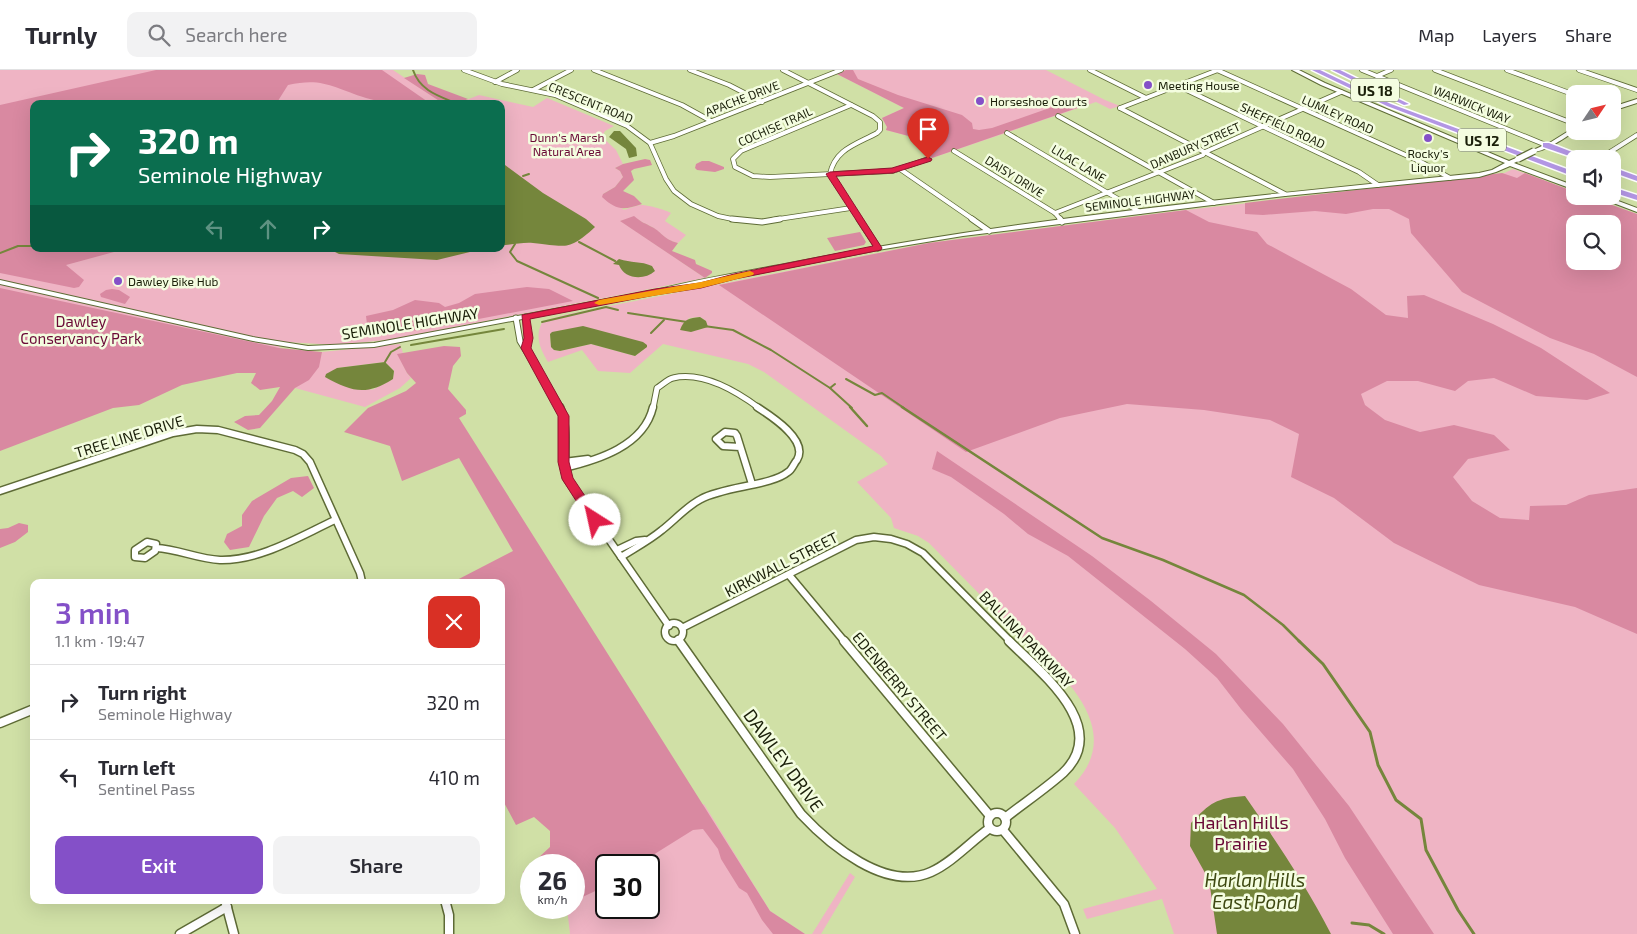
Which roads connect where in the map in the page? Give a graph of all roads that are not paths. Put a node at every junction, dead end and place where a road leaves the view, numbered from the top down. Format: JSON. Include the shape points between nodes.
{"nodes":[{"id":1,"x":464,"y":70,"type":"edge"},
{"id":2,"x":517,"y":70,"type":"edge"},
{"id":3,"x":571,"y":70,"type":"edge"},
{"id":4,"x":594,"y":70,"type":"edge"},
{"id":5,"x":690,"y":70,"type":"edge"},
{"id":6,"x":783,"y":70,"type":"edge"},
{"id":7,"x":841,"y":70,"type":"edge"},
{"id":8,"x":1090,"y":70,"type":"edge"},
{"id":9,"x":1218,"y":70,"type":"edge"},
{"id":10,"x":1295,"y":70,"type":"edge"},
{"id":11,"x":1307,"y":70,"type":"edge"},
{"id":12,"x":1315,"y":70,"type":"edge"},
{"id":13,"x":1329,"y":70,"type":"edge"},
{"id":14,"x":1335,"y":70,"type":"edge"},
{"id":15,"x":1362,"y":70,"type":"edge"},
{"id":16,"x":1391,"y":70,"type":"edge"},
{"id":17,"x":1435,"y":70,"type":"edge"},
{"id":18,"x":1507,"y":70,"type":"edge"},
{"id":19,"x":1579,"y":70,"type":"edge"},
{"id":20,"x":1377,"y":76,"type":"junction"},
{"id":21,"x":495,"y":82,"type":"junction"},
{"id":22,"x":809,"y":83,"type":"junction"},
{"id":23,"x":1178,"y":86,"type":"junction"},
{"id":24,"x":533,"y":90,"type":"junction"},
{"id":25,"x":1637,"y":90,"type":"edge"},
{"id":26,"x":1341,"y":92,"type":"junction"},
{"id":27,"x":1566,"y":92,"type":"edge"},
{"id":28,"x":1146,"y":98,"type":"junction"},
{"id":29,"x":1637,"y":101,"type":"edge"},
{"id":30,"x":762,"y":102,"type":"junction"},
{"id":31,"x":851,"y":105,"type":"junction"},
{"id":32,"x":1389,"y":105,"type":"junction"},
{"id":33,"x":1621,"y":106,"type":"edge"},
{"id":34,"x":1303,"y":109,"type":"junction"},
{"id":35,"x":1416,"y":109,"type":"junction"},
{"id":36,"x":1058,"y":116,"type":"dead end"},
{"id":37,"x":711,"y":121,"type":"junction"},
{"id":38,"x":1566,"y":121,"type":"edge"},
{"id":39,"x":1263,"y":126,"type":"junction"},
{"id":40,"x":1007,"y":132,"type":"dead end"},
{"id":41,"x":1566,"y":134,"type":"edge"},
{"id":42,"x":1637,"y":135,"type":"edge"},
{"id":43,"x":650,"y":143,"type":"junction"},
{"id":44,"x":1546,"y":145,"type":"junction"},
{"id":45,"x":1612,"y":150,"type":"edge"},
{"id":46,"x":954,"y":151,"type":"dead end"},
{"id":47,"x":1205,"y":152,"type":"junction"},
{"id":48,"x":1566,"y":152,"type":"edge"},
{"id":49,"x":928,"y":159,"type":"dead end"},
{"id":50,"x":1509,"y":164,"type":"junction"},
{"id":51,"x":1566,"y":165,"type":"edge"},
{"id":52,"x":900,"y":169,"type":"junction"},
{"id":53,"x":1159,"y":172,"type":"junction"},
{"id":54,"x":1566,"y":172,"type":"edge"},
{"id":55,"x":1621,"y":173,"type":"edge"},
{"id":56,"x":830,"y":174,"type":"junction"},
{"id":57,"x":1450,"y":178,"type":"junction"},
{"id":58,"x":1637,"y":179,"type":"edge"},
{"id":59,"x":1566,"y":184,"type":"edge"},
{"id":60,"x":1378,"y":185,"type":"junction"},
{"id":61,"x":1621,"y":185,"type":"edge"},
{"id":62,"x":1637,"y":191,"type":"edge"},
{"id":63,"x":1108,"y":192,"type":"junction"},
{"id":64,"x":1621,"y":192,"type":"edge"},
{"id":65,"x":1285,"y":194,"type":"junction"},
{"id":66,"x":1637,"y":198,"type":"edge"},
{"id":67,"x":1214,"y":202,"type":"junction"},
{"id":68,"x":1621,"y":202,"type":"edge"},
{"id":69,"x":1621,"y":203,"type":"edge"},
{"id":70,"x":851,"y":208,"type":"junction"},
{"id":71,"x":1637,"y":208,"type":"edge"},
{"id":72,"x":1140,"y":212,"type":"junction"},
{"id":73,"x":1055,"y":213,"type":"junction"},
{"id":74,"x":1062,"y":222,"type":"junction"},
{"id":75,"x":990,"y":231,"type":"junction"},
{"id":76,"x":878,"y":248,"type":"junction"},
{"id":77,"x":0,"y":282,"type":"edge"},
{"id":78,"x":526,"y":317,"type":"junction"},
{"id":79,"x":516,"y":318,"type":"junction"},
{"id":80,"x":526,"y":348,"type":"junction"},
{"id":81,"x":740,"y":447,"type":"dead end"},
{"id":82,"x":564,"y":465,"type":"junction"},
{"id":83,"x":752,"y":484,"type":"junction"},
{"id":84,"x":0,"y":491,"type":"edge"},
{"id":85,"x":335,"y":520,"type":"junction"},
{"id":86,"x":894,"y":538,"type":"joint"},
{"id":87,"x":645,"y":540,"type":"junction"},
{"id":88,"x":156,"y":548,"type":"dead end"},
{"id":89,"x":617,"y":550,"type":"junction"},
{"id":90,"x":621,"y":557,"type":"junction"},
{"id":91,"x":789,"y":575,"type":"junction"},
{"id":92,"x":361,"y":579,"type":"edge"},
{"id":93,"x":669,"y":626,"type":"junction"},
{"id":94,"x":682,"y":628,"type":"junction"},
{"id":95,"x":678,"y":639,"type":"junction"},
{"id":96,"x":30,"y":711,"type":"edge"},
{"id":97,"x":0,"y":723,"type":"edge"},
{"id":98,"x":990,"y":816,"type":"junction"},
{"id":99,"x":1004,"y":818,"type":"junction"},
{"id":100,"x":990,"y":828,"type":"junction"},
{"id":101,"x":1003,"y":830,"type":"junction"},
{"id":102,"x":226,"y":904,"type":"edge"},
{"id":103,"x":446,"y":904,"type":"edge"},
{"id":104,"x":180,"y":934,"type":"edge"},
{"id":105,"x":234,"y":934,"type":"edge"},
{"id":106,"x":449,"y":934,"type":"edge"},
{"id":107,"x":1075,"y":934,"type":"edge"}],
"edges":[{"from":1,"to":21,"type":"street","name":"CRESCENT ROAD"},
{"from":2,"to":21,"type":"street"},
{"from":3,"to":24,"type":"street"},
{"from":4,"to":37,"type":"street","via":[[682,105]]},
{"from":5,"to":30,"type":"street"},
{"from":6,"to":22,"type":"street"},
{"from":7,"to":22,"type":"street","name":"APACHE DRIVE"},
{"from":8,"to":28,"type":"street"},
{"from":9,"to":23,"type":"street"},
{"from":9,"to":34,"type":"street","name":"LUMLEY ROAD"},
{"from":10,"to":26,"type":"street"},
{"from":11,"to":32,"type":"highway","number":"US 18"},
{"from":12,"to":32,"type":"highway","number":"US 12"},
{"from":13,"to":35,"type":"highway","number":"US 12"},
{"from":14,"to":35,"type":"highway","number":"US 18"},
{"from":15,"to":20,"type":"street","name":"WARWICK WAY"},
{"from":16,"to":20,"type":"street"},
{"from":17,"to":38,"type":"street"},
{"from":18,"to":27,"type":"street"},
{"from":19,"to":25,"type":"street"},
{"from":20,"to":44,"type":"street","name":"WARWICK WAY"},
{"from":21,"to":24,"type":"street","name":"CRESCENT ROAD"},
{"from":22,"to":30,"type":"street","name":"APACHE DRIVE"},
{"from":22,"to":31,"type":"street"},
{"from":23,"to":28,"type":"street"},
{"from":23,"to":39,"type":"street","name":"SHEFFIELD ROAD"},
{"from":24,"to":43,"type":"street","name":"CRESCENT ROAD","via":[[555,95],[623,124]]},
{"from":26,"to":34,"type":"street","name":"DANBURY STREET"},
{"from":26,"to":50,"type":"street"},
{"from":28,"to":47,"type":"street","via":[[1120,108]]},
{"from":29,"to":33,"type":"street"},
{"from":30,"to":37,"type":"street","name":"APACHE DRIVE"},
{"from":31,"to":56,"type":"street","via":[[877,119],[880,130],[838,154]]},
{"from":31,"to":56,"type":"street","name":"COCHISE TRAIL","via":[[741,151],[733,159],[739,171],[753,176]]},
{"from":32,"to":54,"type":"highway","number":"US 12"},
{"from":34,"to":39,"type":"street","name":"DANBURY STREET"},
{"from":34,"to":57,"type":"street","name":"LUMLEY ROAD"},
{"from":35,"to":51,"type":"highway","number":"US 12"},
{"from":36,"to":53,"type":"street"},
{"from":37,"to":43,"type":"street","name":"APACHE DRIVE"},
{"from":39,"to":47,"type":"street","name":"DANBURY STREET"},
{"from":39,"to":60,"type":"street","name":"SHEFFIELD ROAD","via":[[1359,172]]},
{"from":40,"to":63,"type":"street","name":"LILAC LANE"},
{"from":41,"to":44,"type":"street","name":"SEMINOLE HIGHWAY"},
{"from":42,"to":45,"type":"street"},
{"from":43,"to":70,"type":"street","via":[[674,190],[692,204],[718,216],[762,222]]},
{"from":44,"to":48,"type":"highway"},
{"from":44,"to":50,"type":"street","name":"SEMINOLE HIGHWAY","bridge":true},
{"from":46,"to":73,"type":"street","name":"DAISY DRIVE"},
{"from":47,"to":53,"type":"street","name":"DANBURY STREET"},
{"from":47,"to":65,"type":"street"},
{"from":49,"to":52,"type":"street","name":"COCHISE TRAIL"},
{"from":50,"to":57,"type":"street","name":"SEMINOLE HIGHWAY","via":[[1488,173]]},
{"from":50,"to":59,"type":"street"},
{"from":52,"to":56,"type":"street","name":"COCHISE TRAIL"},
{"from":52,"to":75,"type":"street"},
{"from":53,"to":63,"type":"street","name":"DANBURY STREET"},
{"from":53,"to":67,"type":"street"},
{"from":55,"to":58,"type":"highway"},
{"from":56,"to":70,"type":"street"},
{"from":57,"to":60,"type":"street","name":"SEMINOLE HIGHWAY"},
{"from":60,"to":65,"type":"street","name":"SEMINOLE HIGHWAY"},
{"from":61,"to":62,"type":"highway"},
{"from":63,"to":72,"type":"street","name":"LILAC LANE"},
{"from":63,"to":73,"type":"street","name":"DANBURY STREET"},
{"from":64,"to":66,"type":"highway"},
{"from":65,"to":67,"type":"street","name":"SEMINOLE HIGHWAY"},
{"from":67,"to":72,"type":"street","name":"SEMINOLE HIGHWAY"},
{"from":68,"to":71,"type":"street"},
{"from":69,"to":71,"type":"street"},
{"from":70,"to":76,"type":"street"},
{"from":72,"to":74,"type":"street","name":"SEMINOLE HIGHWAY"},
{"from":73,"to":74,"type":"street","name":"DAISY DRIVE"},
{"from":74,"to":75,"type":"street","name":"SEMINOLE HIGHWAY"},
{"from":75,"to":76,"type":"street","name":"SEMINOLE HIGHWAY"},
{"from":76,"to":78,"type":"street","name":"SEMINOLE HIGHWAY"},
{"from":77,"to":79,"type":"street","name":"SEMINOLE HIGHWAY","via":[[278,345],[325,349],[374,346]]},
{"from":78,"to":79,"type":"street","name":"SEMINOLE HIGHWAY"},
{"from":78,"to":80,"type":"street"},
{"from":79,"to":80,"type":"street","via":[[520,341]]},
{"from":80,"to":82,"type":"street","via":[[564,416]]},
{"from":81,"to":83,"type":"street"},
{"from":82,"to":83,"type":"street","via":[[617,450],[639,434],[651,415],[655,392],[660,384],[673,378],[691,376],[714,382],[743,396],[796,440],[800,456],[794,467],[774,479]]},
{"from":82,"to":89,"type":"street","via":[[573,488]]},
{"from":83,"to":87,"type":"street","via":[[700,499]]},
{"from":84,"to":85,"type":"street","name":"TREE LINE DRIVE","via":[[173,433],[204,428],[303,454],[310,462]]},
{"from":85,"to":88,"type":"street","via":[[238,559],[209,559]]},
{"from":85,"to":92,"type":"street","name":"TREE LINE DRIVE"},
{"from":86,"to":91,"type":"street","name":"KIRKWALL STREET","via":[[879,536],[856,540]]},
{"from":86,"to":99,"type":"street","name":"BALLINA PARKWAY","via":[[923,553],[1060,692],[1076,717],[1080,737],[1072,762],[1064,772]]},
{"from":87,"to":89,"type":"street"},
{"from":87,"to":90,"type":"street"},
{"from":89,"to":90,"type":"street"},
{"from":90,"to":93,"type":"street"},
{"from":91,"to":94,"type":"street","name":"KIRKWALL STREET"},
{"from":91,"to":98,"type":"street","name":"EDENBERRY STREET"},
{"from":93,"to":94,"type":"street","via":[[676,624]]},
{"from":93,"to":95,"type":"street","via":[[665,630],[667,638]]},
{"from":94,"to":95,"type":"street","via":[[683,633]]},
{"from":95,"to":100,"type":"street","name":"DAWLEY DRIVE","via":[[801,814],[814,829],[873,870],[898,877],[928,873]]},
{"from":96,"to":97,"type":"street"},
{"from":98,"to":99,"type":"street","via":[[997,813]]},
{"from":98,"to":100,"type":"street"},
{"from":99,"to":101,"type":"street"},
{"from":100,"to":101,"type":"street"},
{"from":101,"to":107,"type":"street","via":[[1064,904]]},
{"from":102,"to":104,"type":"street"},
{"from":102,"to":105,"type":"street"},
{"from":103,"to":106,"type":"street"}]}
